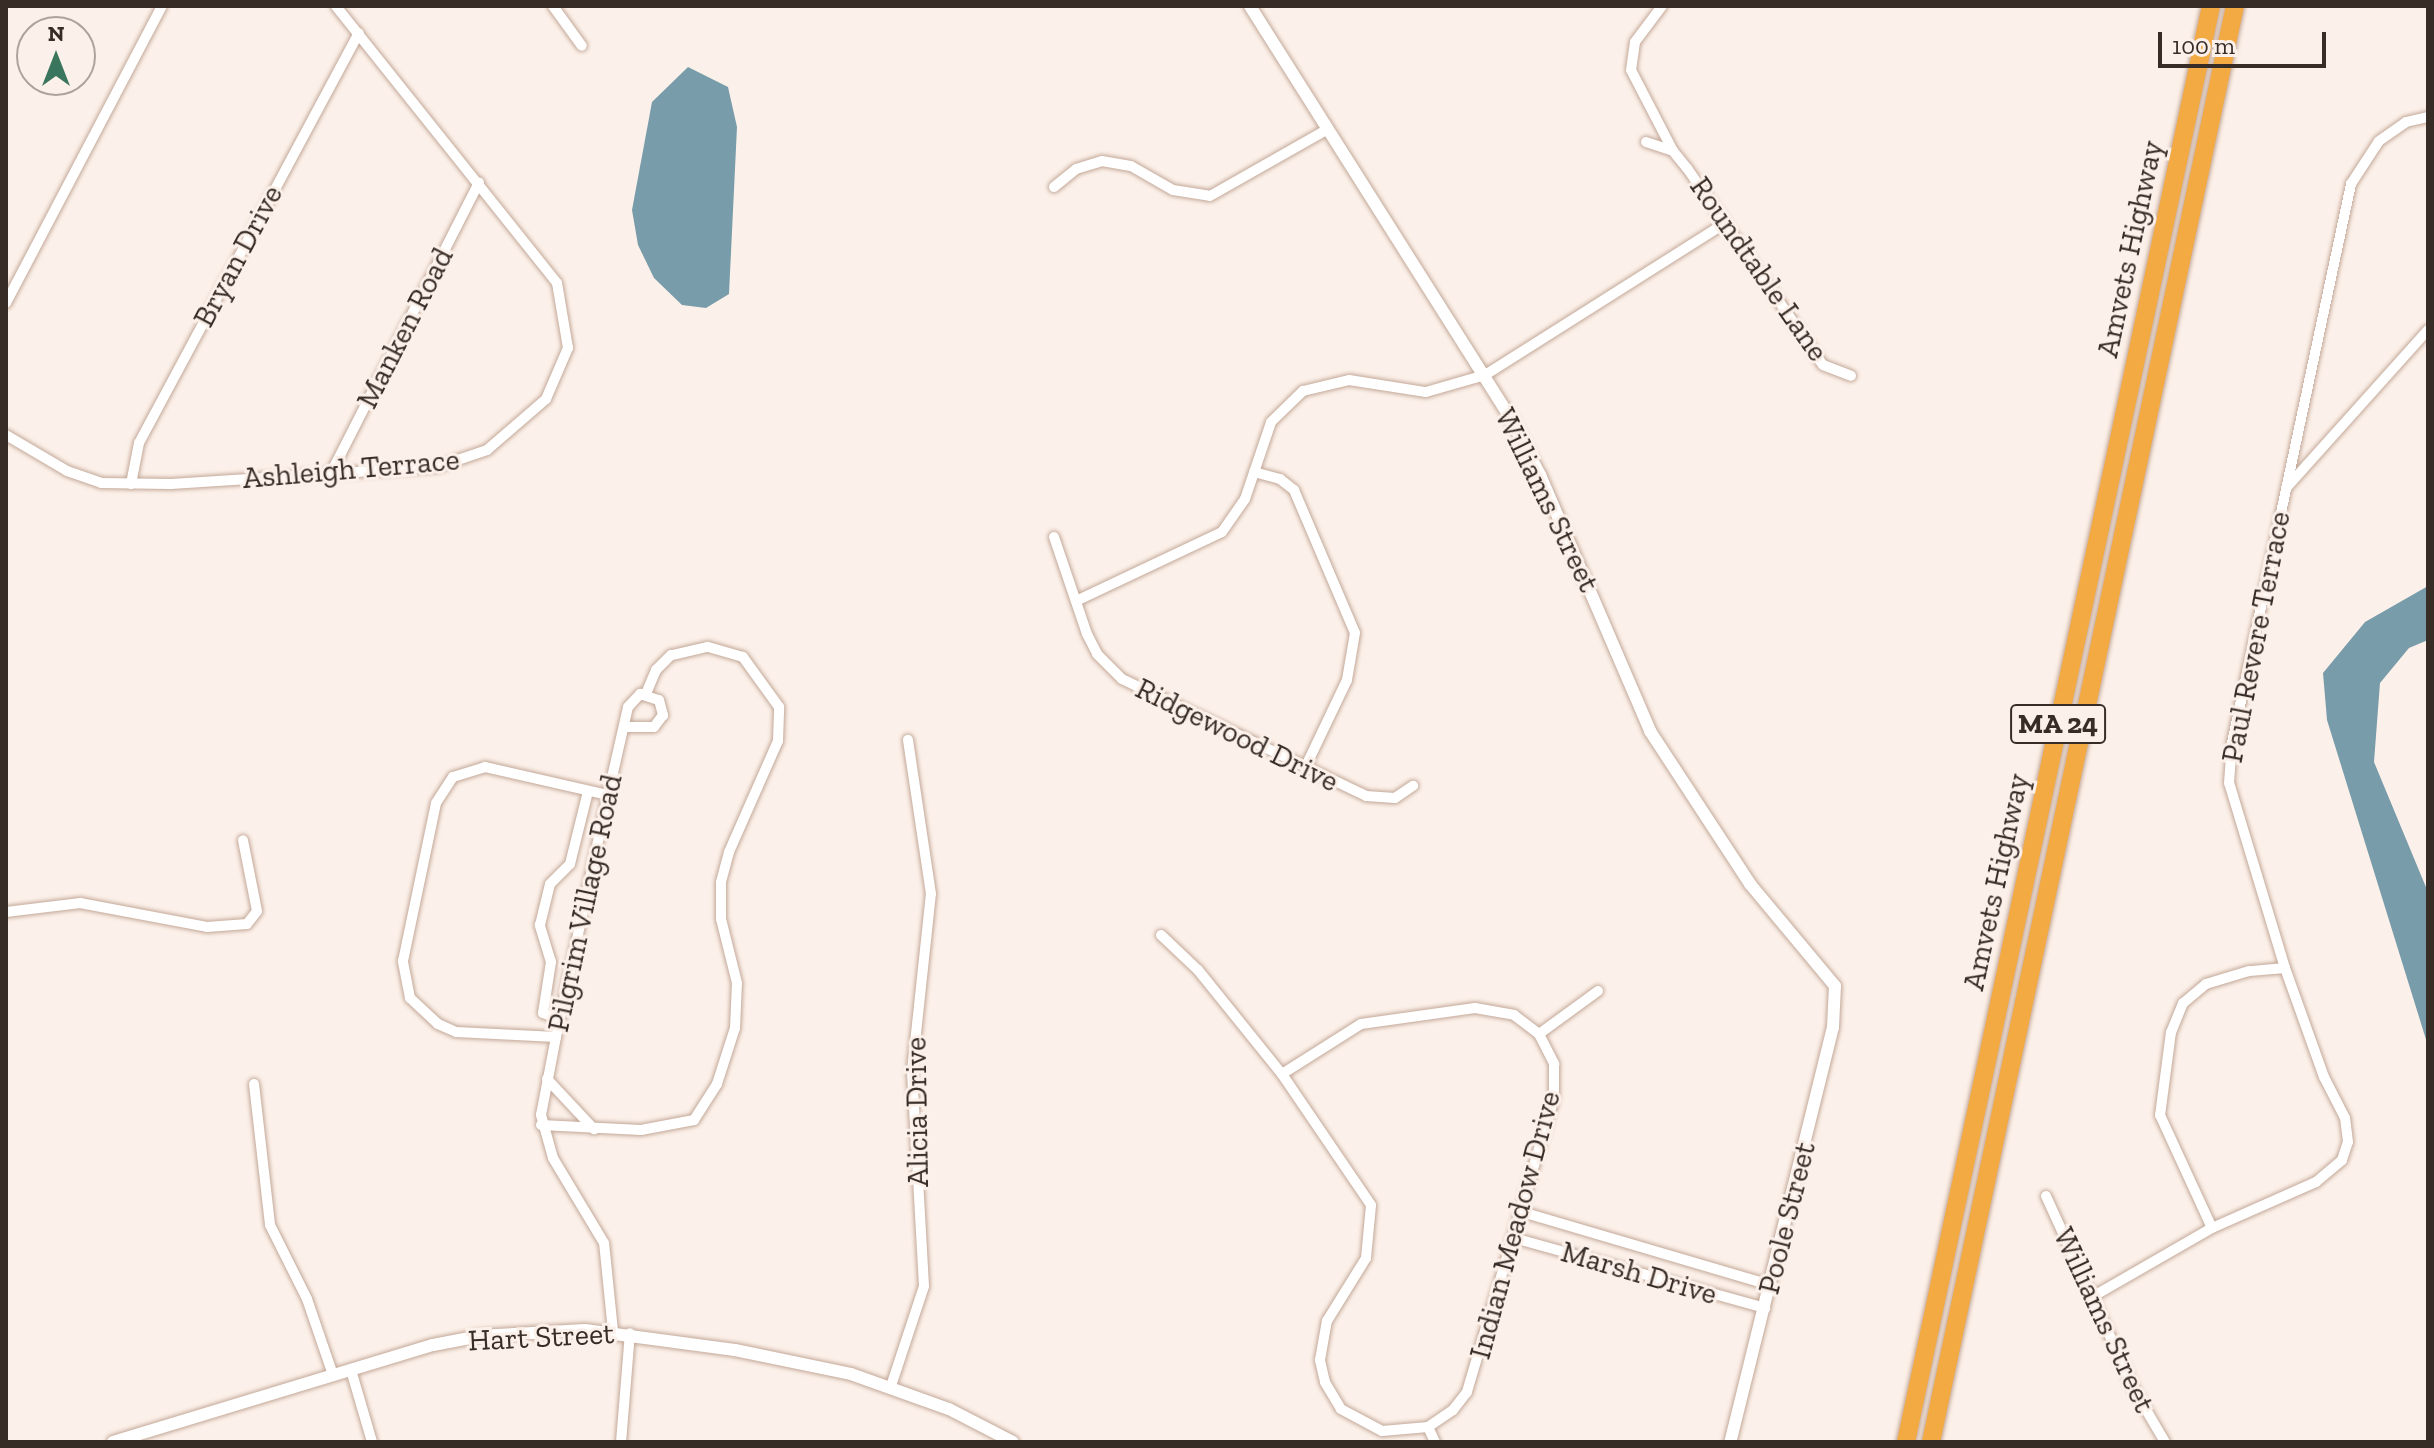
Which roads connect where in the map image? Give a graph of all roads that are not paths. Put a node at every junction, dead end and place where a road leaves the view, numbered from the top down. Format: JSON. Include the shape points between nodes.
{"nodes":[{"id":1,"x":162,"y":6,"type":"edge"},
{"id":2,"x":336,"y":6,"type":"edge"},
{"id":3,"x":553,"y":6,"type":"edge"},
{"id":4,"x":1250,"y":6,"type":"edge"},
{"id":5,"x":1662,"y":6,"type":"edge"},
{"id":6,"x":2211,"y":6,"type":"edge"},
{"id":7,"x":2235,"y":6,"type":"edge"},
{"id":8,"x":359,"y":33,"type":"junction"},
{"id":9,"x":582,"y":46,"type":"dead end"},
{"id":10,"x":2428,"y":117,"type":"edge"},
{"id":11,"x":1328,"y":129,"type":"junction"},
{"id":12,"x":1646,"y":142,"type":"dead end"},
{"id":13,"x":1673,"y":151,"type":"junction"},
{"id":14,"x":479,"y":183,"type":"junction"},
{"id":15,"x":1054,"y":187,"type":"dead end"},
{"id":16,"x":1725,"y":223,"type":"junction"},
{"id":17,"x":6,"y":303,"type":"edge"},
{"id":18,"x":2428,"y":330,"type":"edge"},
{"id":19,"x":1485,"y":375,"type":"junction"},
{"id":20,"x":1851,"y":376,"type":"dead end"},
{"id":21,"x":6,"y":435,"type":"edge"},
{"id":22,"x":1254,"y":472,"type":"junction"},
{"id":23,"x":331,"y":473,"type":"junction"},
{"id":24,"x":131,"y":484,"type":"junction"},
{"id":25,"x":2286,"y":489,"type":"junction"},
{"id":26,"x":1054,"y":537,"type":"dead end"},
{"id":27,"x":1076,"y":601,"type":"junction"},
{"id":28,"x":646,"y":694,"type":"junction"},
{"id":29,"x":624,"y":727,"type":"junction"},
{"id":30,"x":908,"y":740,"type":"dead end"},
{"id":31,"x":1305,"y":768,"type":"junction"},
{"id":32,"x":1413,"y":786,"type":"dead end"},
{"id":33,"x":588,"y":791,"type":"junction"},
{"id":34,"x":608,"y":795,"type":"junction"},
{"id":35,"x":243,"y":840,"type":"dead end"},
{"id":36,"x":6,"y":912,"type":"edge"},
{"id":37,"x":1161,"y":935,"type":"dead end"},
{"id":38,"x":2285,"y":968,"type":"junction"},
{"id":39,"x":1598,"y":991,"type":"dead end"},
{"id":40,"x":1836,"y":993,"type":"joint"},
{"id":41,"x":560,"y":1019,"type":"junction"},
{"id":42,"x":1539,"y":1034,"type":"junction"},
{"id":43,"x":556,"y":1037,"type":"junction"},
{"id":44,"x":1282,"y":1074,"type":"junction"},
{"id":45,"x":547,"y":1079,"type":"junction"},
{"id":46,"x":254,"y":1084,"type":"dead end"},
{"id":47,"x":541,"y":1125,"type":"junction"},
{"id":48,"x":594,"y":1129,"type":"junction"},
{"id":49,"x":2046,"y":1196,"type":"dead end"},
{"id":50,"x":1522,"y":1212,"type":"junction"},
{"id":51,"x":2212,"y":1228,"type":"junction"},
{"id":52,"x":1514,"y":1238,"type":"junction"},
{"id":53,"x":1770,"y":1285,"type":"junction"},
{"id":54,"x":2092,"y":1297,"type":"junction"},
{"id":55,"x":1765,"y":1308,"type":"junction"},
{"id":56,"x":613,"y":1331,"type":"junction"},
{"id":57,"x":630,"y":1333,"type":"junction"},
{"id":58,"x":351,"y":1370,"type":"junction"},
{"id":59,"x":333,"y":1375,"type":"junction"},
{"id":60,"x":891,"y":1386,"type":"junction"},
{"id":61,"x":1428,"y":1427,"type":"junction"},
{"id":62,"x":113,"y":1442,"type":"edge"},
{"id":63,"x":372,"y":1442,"type":"edge"},
{"id":64,"x":621,"y":1442,"type":"edge"},
{"id":65,"x":1013,"y":1442,"type":"edge"},
{"id":66,"x":1435,"y":1442,"type":"edge"},
{"id":67,"x":1730,"y":1442,"type":"edge"},
{"id":68,"x":1906,"y":1442,"type":"edge"},
{"id":69,"x":1931,"y":1442,"type":"edge"},
{"id":70,"x":2165,"y":1442,"type":"edge"}],
"edges":[{"from":1,"to":17,"type":"street"},
{"from":2,"to":8,"type":"street","name":"Ashleigh Terrace"},
{"from":3,"to":9,"type":"street"},
{"from":4,"to":11,"type":"street","name":"Williams Street"},
{"from":5,"to":13,"type":"street","name":"Roundtable Lane","via":[[1635,42],[1631,70]]},
{"from":6,"to":68,"type":"highway","name":"Amvets Highway","number":"MA 24"},
{"from":7,"to":69,"type":"highway","name":"Amvets Highway","number":"MA 24"},
{"from":8,"to":14,"type":"street","name":"Ashleigh Terrace"},
{"from":8,"to":24,"type":"street","name":"Bryan Drive","via":[[139,443]]},
{"from":10,"to":25,"type":"street","name":"Paul Revere Terrace","via":[[2406,122],[2379,141],[2351,184]]},
{"from":11,"to":15,"type":"street","via":[[1210,196],[1173,190],[1131,166],[1102,161],[1076,169]]},
{"from":11,"to":19,"type":"street","name":"Williams Street"},
{"from":12,"to":13,"type":"street","name":"Roundtable Lane"},
{"from":13,"to":16,"type":"street","name":"Roundtable Lane"},
{"from":14,"to":23,"type":"street","name":"Manken Road"},
{"from":14,"to":23,"type":"street","name":"Ashleigh Terrace","via":[[547,267],[563,298],[568,348],[557,381],[534,410],[473,458],[437,467]]},
{"from":16,"to":19,"type":"street"},
{"from":16,"to":20,"type":"street","name":"Roundtable Lane","via":[[1823,365]]},
{"from":18,"to":25,"type":"street","name":"Paul Revere Terrace"},
{"from":19,"to":22,"type":"street","via":[[1426,392],[1349,380],[1314,386],[1293,398],[1271,422]]},
{"from":19,"to":40,"type":"street","name":"Williams Street","via":[[1540,475],[1650,731],[1750,884],[1822,965]]},
{"from":21,"to":24,"type":"street","name":"Ashleigh Terrace","via":[[88,480]]},
{"from":22,"to":27,"type":"street","via":[[1245,499],[1222,532]]},
{"from":22,"to":31,"type":"street","via":[[1280,479],[1294,490],[1355,633],[1347,680]]},
{"from":23,"to":24,"type":"street","name":"Ashleigh Terrace"},
{"from":25,"to":38,"type":"street","name":"Paul Revere Terrace","via":[[2229,769],[2232,797]]},
{"from":26,"to":27,"type":"street","name":"Ridgewood Drive"},
{"from":27,"to":31,"type":"street","name":"Ridgewood Drive","via":[[1097,654],[1122,679]]},
{"from":28,"to":29,"type":"street","name":"Pilgrim Village Road","via":[[630,701]]},
{"from":28,"to":29,"type":"street","via":[[662,705],[661,720],[648,729]]},
{"from":28,"to":48,"type":"street","name":"Pilgrim Village Road","via":[[656,670],[671,655],[694,647],[732,652],[753,665],[768,685],[779,707],[781,730],[723,872],[720,911],[736,973],[738,1011],[713,1094],[701,1113],[684,1124]]},
{"from":29,"to":34,"type":"street","name":"Pilgrim Village Road"},
{"from":30,"to":60,"type":"street","name":"Alicia Drive","via":[[931,894],[912,1071],[924,1286]]},
{"from":31,"to":32,"type":"street","name":"Ridgewood Drive","via":[[1374,799],[1395,798]]},
{"from":33,"to":34,"type":"street"},
{"from":33,"to":41,"type":"street","via":[[570,864],[550,884],[540,925],[551,962],[543,1013]]},
{"from":33,"to":43,"type":"street","via":[[485,767],[463,771],[445,784],[403,961],[410,998],[447,1029]]},
{"from":34,"to":41,"type":"street","name":"Pilgrim Village Road"},
{"from":35,"to":36,"type":"street","via":[[257,911],[247,924],[219,929],[80,903]]},
{"from":37,"to":44,"type":"street","via":[[1198,970]]},
{"from":38,"to":51,"type":"street","via":[[2249,971],[2206,984],[2183,1003],[2171,1032],[2160,1115]]},
{"from":38,"to":51,"type":"street","name":"Paul Revere Terrace","via":[[2324,1077],[2345,1118],[2347,1148],[2335,1169],[2316,1182]]},
{"from":39,"to":42,"type":"street"},
{"from":40,"to":53,"type":"street","name":"Poole Street","via":[[1831,1035]]},
{"from":41,"to":43,"type":"street","name":"Pilgrim Village Road"},
{"from":42,"to":44,"type":"street","via":[[1514,1015],[1491,1009],[1378,1019],[1352,1028]]},
{"from":42,"to":50,"type":"street","name":"Indian Meadow Drive","via":[[1551,1056],[1555,1090]]},
{"from":43,"to":45,"type":"street","name":"Pilgrim Village Road"},
{"from":44,"to":61,"type":"street","via":[[1356,1178],[1373,1215],[1366,1258],[1322,1336],[1325,1382],[1341,1409],[1367,1426],[1397,1433]]},
{"from":45,"to":47,"type":"street","name":"Pilgrim Village Road"},
{"from":45,"to":48,"type":"street"},
{"from":46,"to":59,"type":"street","via":[[270,1225],[307,1299]]},
{"from":47,"to":48,"type":"street","name":"Pilgrim Village Road"},
{"from":47,"to":56,"type":"street","name":"Pilgrim Village Road","via":[[553,1158],[604,1243]]},
{"from":49,"to":54,"type":"street","name":"Williams Street"},
{"from":50,"to":52,"type":"street","name":"Indian Meadow Drive"},
{"from":50,"to":53,"type":"street","name":"Marsh Drive"},
{"from":51,"to":54,"type":"street","name":"Paul Revere Terrace"},
{"from":52,"to":55,"type":"street","name":"Marsh Drive"},
{"from":52,"to":61,"type":"street","name":"Indian Meadow Drive","via":[[1470,1386],[1453,1410]]},
{"from":53,"to":55,"type":"street","name":"Poole Street"},
{"from":54,"to":70,"type":"street","name":"Williams Street"},
{"from":55,"to":67,"type":"street","name":"Poole Street"},
{"from":56,"to":57,"type":"street","name":"Hart Street"},
{"from":56,"to":58,"type":"street","name":"Hart Street","via":[[480,1336]]},
{"from":57,"to":60,"type":"street","name":"Hart Street","via":[[788,1359]]},
{"from":57,"to":64,"type":"street"},
{"from":58,"to":59,"type":"street","name":"Hart Street"},
{"from":58,"to":63,"type":"street"},
{"from":59,"to":62,"type":"street","name":"Hart Street"},
{"from":60,"to":65,"type":"street","name":"Hart Street"},
{"from":61,"to":66,"type":"street"}]}
